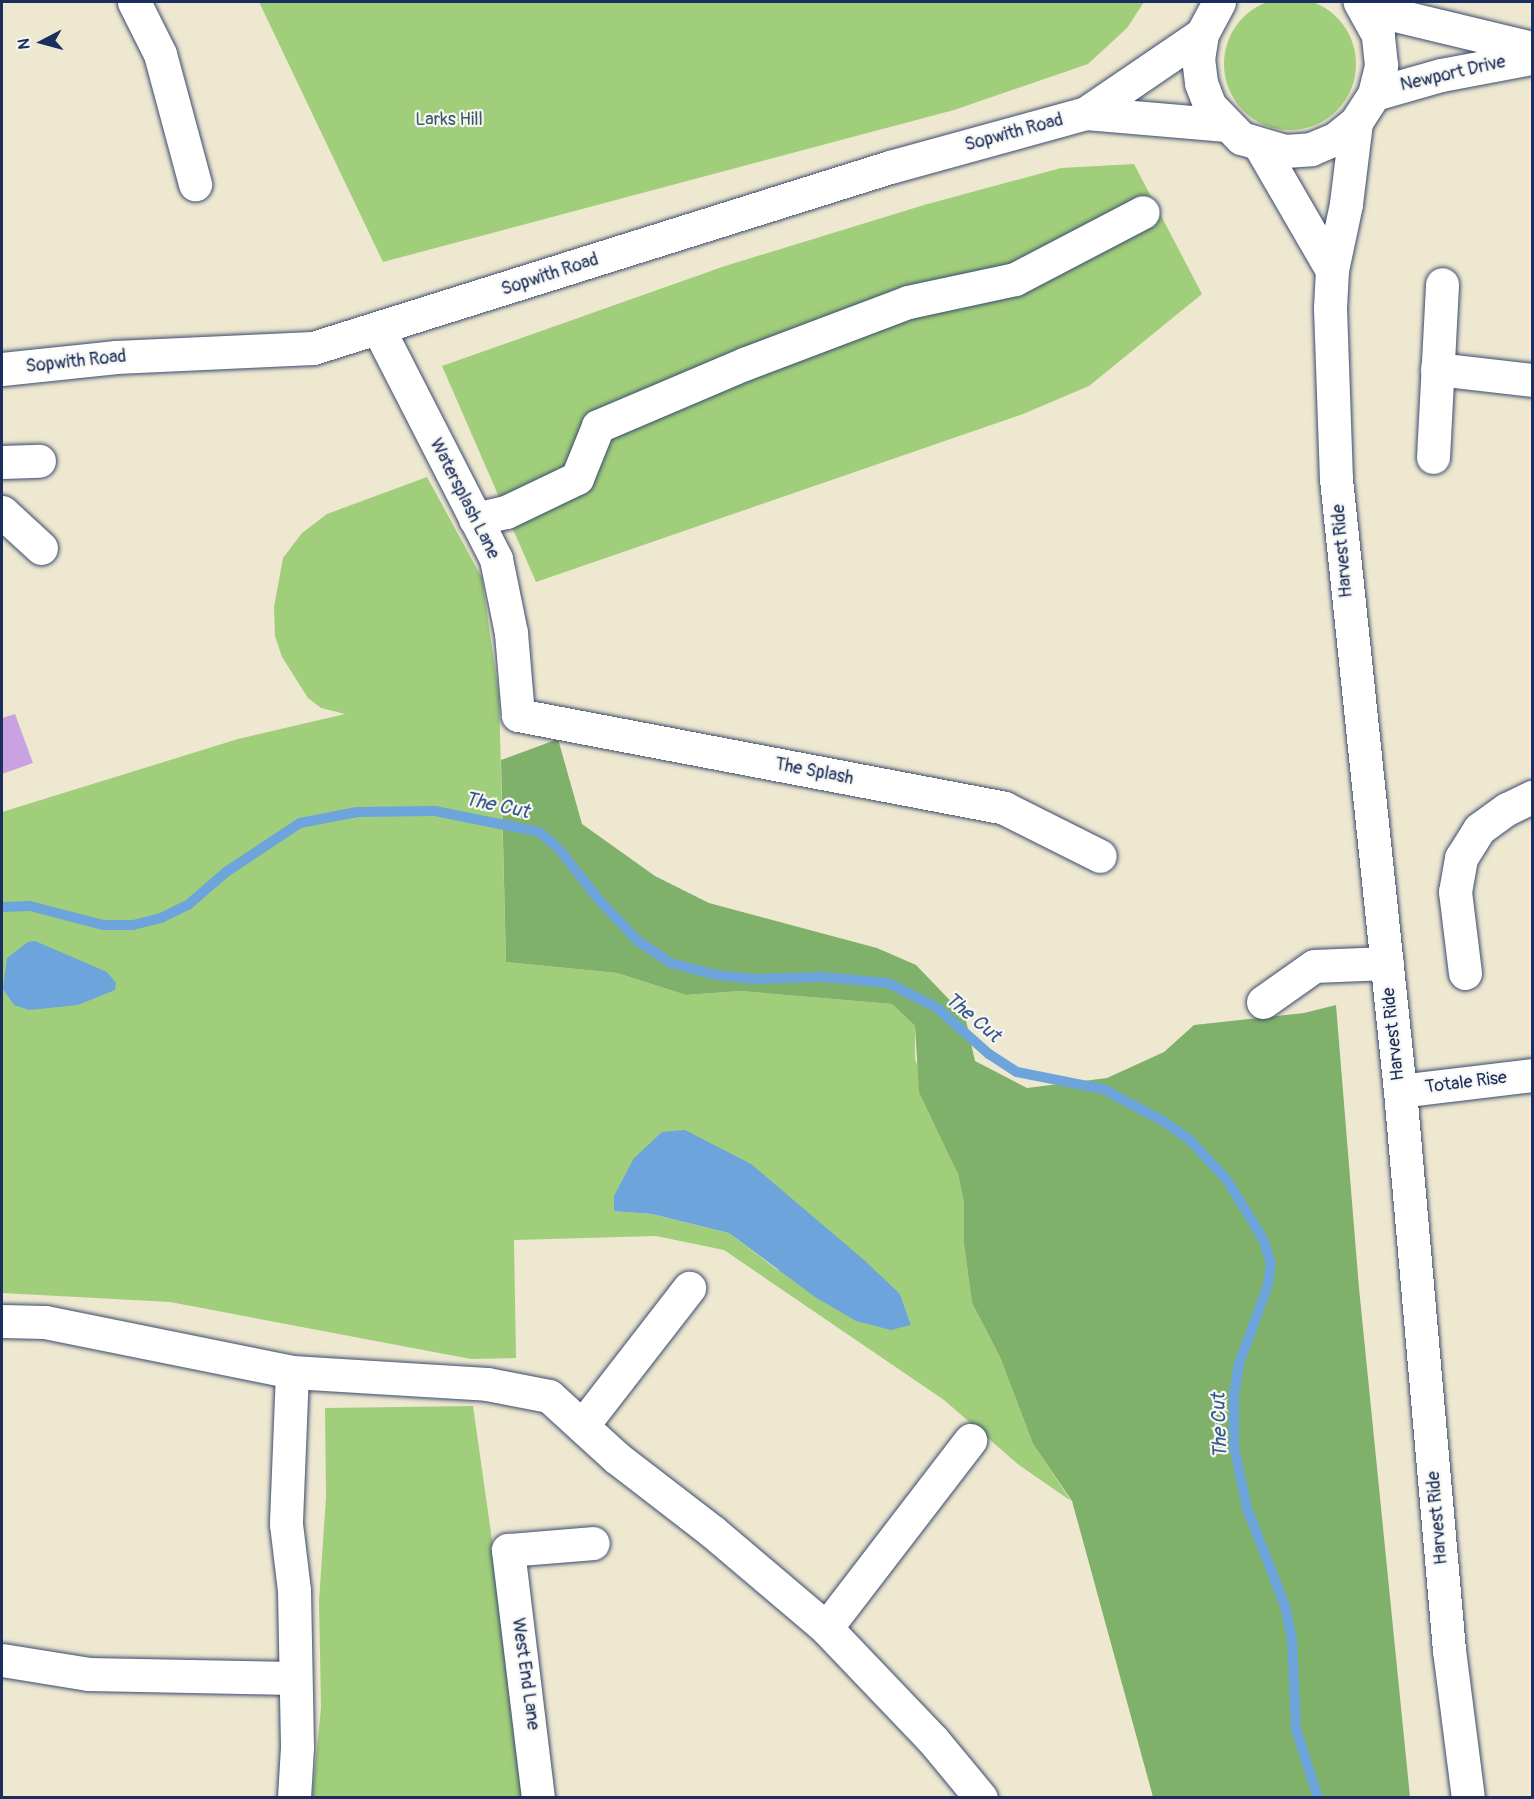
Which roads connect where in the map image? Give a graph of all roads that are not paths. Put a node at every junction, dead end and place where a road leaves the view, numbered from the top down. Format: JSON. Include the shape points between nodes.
{"nodes":[{"id":1,"x":134,"y":2,"type":"edge"},
{"id":2,"x":1219,"y":2,"type":"edge"},
{"id":3,"x":1363,"y":5,"type":"edge"},
{"id":4,"x":1202,"y":34,"type":"junction"},
{"id":5,"x":1533,"y":48,"type":"edge"},
{"id":6,"x":1533,"y":58,"type":"edge"},
{"id":7,"x":1374,"y":94,"type":"junction"},
{"id":8,"x":1086,"y":113,"type":"junction"},
{"id":9,"x":1356,"y":122,"type":"junction"},
{"id":10,"x":1226,"y":125,"type":"junction"},
{"id":11,"x":1260,"y":146,"type":"junction"},
{"id":12,"x":195,"y":184,"type":"dead end"},
{"id":13,"x":1143,"y":212,"type":"dead end"},
{"id":14,"x":1332,"y":270,"type":"junction"},
{"id":15,"x":1442,"y":284,"type":"dead end"},
{"id":16,"x":379,"y":330,"type":"junction"},
{"id":17,"x":2,"y":369,"type":"edge"},
{"id":18,"x":1437,"y":369,"type":"junction"},
{"id":19,"x":1533,"y":380,"type":"edge"},
{"id":20,"x":1433,"y":457,"type":"dead end"},
{"id":21,"x":39,"y":461,"type":"dead end"},
{"id":22,"x":2,"y":462,"type":"edge"},
{"id":23,"x":2,"y":512,"type":"edge"},
{"id":24,"x":475,"y":519,"type":"junction"},
{"id":25,"x":41,"y":548,"type":"dead end"},
{"id":26,"x":518,"y":715,"type":"joint"},
{"id":27,"x":1533,"y":797,"type":"edge"},
{"id":28,"x":1100,"y":856,"type":"dead end"},
{"id":29,"x":1387,"y":963,"type":"junction"},
{"id":30,"x":1465,"y":973,"type":"dead end"},
{"id":31,"x":1263,"y":1002,"type":"dead end"},
{"id":32,"x":1533,"y":1075,"type":"edge"},
{"id":33,"x":1400,"y":1091,"type":"junction"},
{"id":34,"x":689,"y":1288,"type":"dead end"},
{"id":35,"x":2,"y":1321,"type":"edge"},
{"id":36,"x":292,"y":1372,"type":"junction"},
{"id":37,"x":582,"y":1426,"type":"junction"},
{"id":38,"x":970,"y":1440,"type":"dead end"},
{"id":39,"x":592,"y":1543,"type":"dead end"},
{"id":40,"x":826,"y":1628,"type":"junction"},
{"id":41,"x":2,"y":1660,"type":"edge"},
{"id":42,"x":294,"y":1678,"type":"junction"},
{"id":43,"x":294,"y":1797,"type":"edge"},
{"id":44,"x":538,"y":1797,"type":"edge"},
{"id":45,"x":981,"y":1797,"type":"edge"},
{"id":46,"x":1468,"y":1797,"type":"edge"}],
"edges":[{"from":1,"to":12,"type":"street","via":[[160,54]]},
{"from":2,"to":4,"type":"street"},
{"from":3,"to":5,"type":"street","name":"Newport Drive"},
{"from":3,"to":7,"type":"street","via":[[1378,35],[1381,65]]},
{"from":4,"to":8,"type":"street","name":"Sopwith Road"},
{"from":4,"to":10,"type":"street","via":[[1198,58],[1201,83],[1210,106]]},
{"from":6,"to":7,"type":"street","name":"Newport Drive","via":[[1442,75]]},
{"from":7,"to":9,"type":"street"},
{"from":8,"to":10,"type":"street","name":"Sopwith Road"},
{"from":8,"to":16,"type":"street","name":"Sopwith Road","via":[[890,166]]},
{"from":9,"to":11,"type":"street","via":[[1335,139],[1311,149],[1285,151]]},
{"from":9,"to":14,"type":"street","name":"Harvest Ride","via":[[1346,204]]},
{"from":10,"to":11,"type":"street"},
{"from":11,"to":14,"type":"street"},
{"from":13,"to":24,"type":"street","via":[[1015,279],[908,302],[744,364],[598,426],[577,478],[506,512]]},
{"from":14,"to":29,"type":"street","name":"Harvest Ride","via":[[1330,334],[1342,559]]},
{"from":15,"to":18,"type":"street"},
{"from":16,"to":17,"type":"street","name":"Sopwith Road","via":[[296,350],[116,357]]},
{"from":16,"to":24,"type":"street","name":"Watersplash Lane"},
{"from":18,"to":19,"type":"street"},
{"from":18,"to":20,"type":"street"},
{"from":21,"to":22,"type":"street"},
{"from":23,"to":25,"type":"street"},
{"from":24,"to":26,"type":"street","name":"Watersplash Lane","via":[[496,559],[511,633]]},
{"from":26,"to":28,"type":"street","name":"The Splash","via":[[1004,808]]},
{"from":27,"to":30,"type":"street","via":[[1479,829],[1461,858],[1455,892]]},
{"from":29,"to":31,"type":"street","via":[[1314,966]]},
{"from":29,"to":33,"type":"street","name":"Harvest Ride"},
{"from":32,"to":33,"type":"street","name":"Totale Rise"},
{"from":33,"to":46,"type":"street","name":"Harvest Ride","via":[[1449,1650]]},
{"from":34,"to":37,"type":"street"},
{"from":35,"to":36,"type":"street","via":[[45,1322]]},
{"from":36,"to":37,"type":"street","via":[[487,1384],[549,1396]]},
{"from":36,"to":42,"type":"street","via":[[286,1524],[294,1590]]},
{"from":37,"to":40,"type":"street"},
{"from":38,"to":40,"type":"street"},
{"from":39,"to":44,"type":"street","name":"West End Lane","via":[[508,1550]]},
{"from":40,"to":45,"type":"street","via":[[933,1740]]},
{"from":41,"to":42,"type":"street","via":[[88,1674]]},
{"from":42,"to":43,"type":"street"}]}
